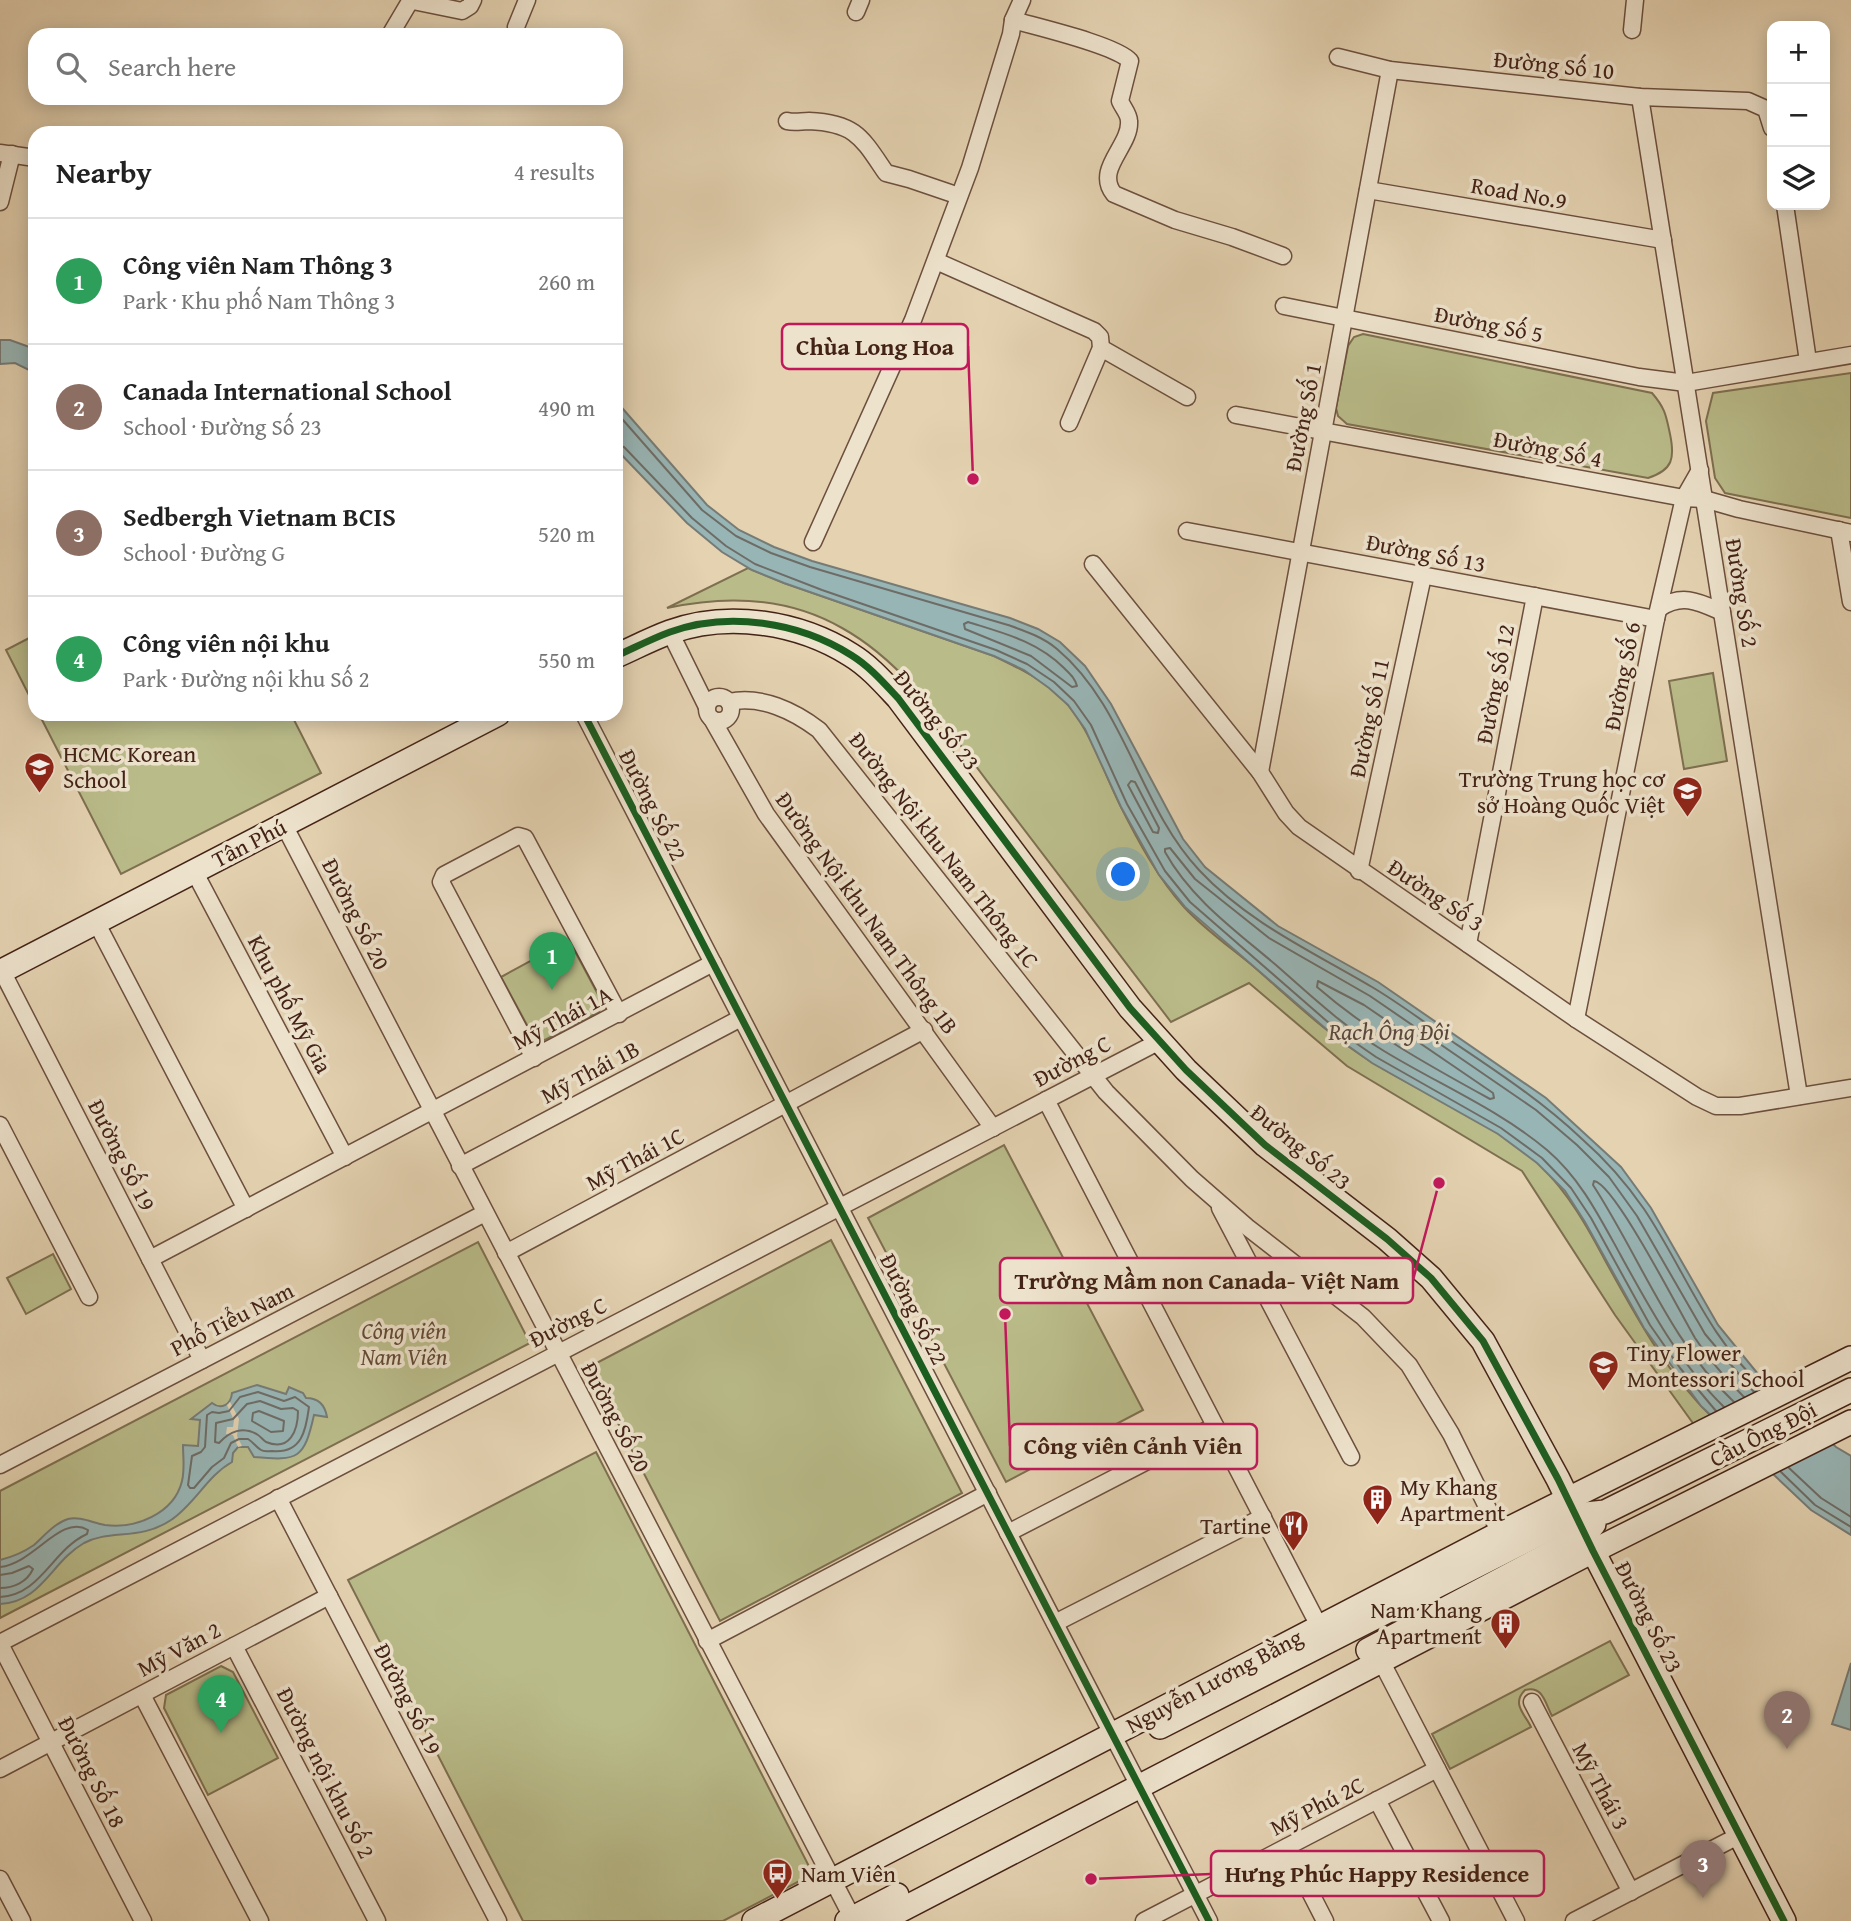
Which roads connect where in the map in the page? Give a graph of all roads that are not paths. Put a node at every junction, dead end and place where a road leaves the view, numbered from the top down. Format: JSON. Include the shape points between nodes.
{"nodes":[{"id":1,"x":472,"y":0,"type":"edge"},
{"id":2,"x":527,"y":0,"type":"edge"},
{"id":3,"x":1022,"y":0,"type":"edge"},
{"id":4,"x":1635,"y":0,"type":"edge"},
{"id":5,"x":1013,"y":20,"type":"junction"},
{"id":6,"x":516,"y":27,"type":"dead end"},
{"id":7,"x":395,"y":28,"type":"edge"},
{"id":8,"x":1632,"y":30,"type":"dead end"},
{"id":9,"x":1338,"y":57,"type":"dead end"},
{"id":10,"x":1390,"y":71,"type":"junction"},
{"id":11,"x":1640,"y":97,"type":"junction"},
{"id":12,"x":1767,"y":112,"type":"edge"},
{"id":13,"x":787,"y":121,"type":"dead end"},
{"id":14,"x":6,"y":154,"type":"edge"},
{"id":15,"x":28,"y":158,"type":"edge"},
{"id":16,"x":1368,"y":190,"type":"junction"},
{"id":17,"x":959,"y":196,"type":"junction"},
{"id":18,"x":0,"y":202,"type":"edge"},
{"id":19,"x":1785,"y":210,"type":"edge"},
{"id":20,"x":1663,"y":240,"type":"junction"},
{"id":21,"x":1283,"y":256,"type":"dead end"},
{"id":22,"x":936,"y":261,"type":"junction"},
{"id":23,"x":1284,"y":306,"type":"dead end"},
{"id":24,"x":1344,"y":318,"type":"junction"},
{"id":25,"x":1101,"y":348,"type":"junction"},
{"id":26,"x":1851,"y":355,"type":"edge"},
{"id":27,"x":1808,"y":361,"type":"junction"},
{"id":28,"x":1686,"y":383,"type":"junction"},
{"id":29,"x":1186,"y":397,"type":"dead end"},
{"id":30,"x":1236,"y":415,"type":"dead end"},
{"id":31,"x":1069,"y":423,"type":"dead end"},
{"id":32,"x":1323,"y":430,"type":"junction"},
{"id":33,"x":1700,"y":470,"type":"junction"},
{"id":34,"x":1684,"y":498,"type":"junction"},
{"id":35,"x":1704,"y":499,"type":"junction"},
{"id":36,"x":1187,"y":531,"type":"dead end"},
{"id":37,"x":1845,"y":532,"type":"edge"},
{"id":38,"x":813,"y":542,"type":"dead end"},
{"id":39,"x":1301,"y":553,"type":"junction"},
{"id":40,"x":1093,"y":564,"type":"dead end"},
{"id":41,"x":1423,"y":576,"type":"junction"},
{"id":42,"x":1535,"y":597,"type":"junction"},
{"id":43,"x":1851,"y":602,"type":"edge"},
{"id":44,"x":1722,"y":612,"type":"junction"},
{"id":45,"x":1658,"y":614,"type":"junction"},
{"id":46,"x":670,"y":632,"type":"junction"},
{"id":47,"x":623,"y":653,"type":"edge"},
{"id":48,"x":710,"y":713,"type":"junction"},
{"id":49,"x":485,"y":721,"type":"edge"},
{"id":50,"x":588,"y":721,"type":"edge"},
{"id":51,"x":1260,"y":772,"type":"junction"},
{"id":52,"x":285,"y":825,"type":"junction"},
{"id":53,"x":194,"y":871,"type":"junction"},
{"id":54,"x":1359,"y":871,"type":"junction"},
{"id":55,"x":96,"y":922,"type":"junction"},
{"id":56,"x":1468,"y":944,"type":"junction"},
{"id":57,"x":713,"y":963,"type":"junction"},
{"id":58,"x":1,"y":972,"type":"edge"},
{"id":59,"x":619,"y":1014,"type":"junction"},
{"id":60,"x":741,"y":1018,"type":"junction"},
{"id":61,"x":1576,"y":1018,"type":"junction"},
{"id":62,"x":924,"y":1030,"type":"junction"},
{"id":63,"x":1158,"y":1042,"type":"junction"},
{"id":64,"x":534,"y":1058,"type":"junction"},
{"id":65,"x":1091,"y":1076,"type":"junction"},
{"id":66,"x":1851,"y":1087,"type":"edge"},
{"id":67,"x":1799,"y":1096,"type":"junction"},
{"id":68,"x":1046,"y":1100,"type":"junction"},
{"id":69,"x":786,"y":1104,"type":"junction"},
{"id":70,"x":433,"y":1112,"type":"junction"},
{"id":71,"x":0,"y":1125,"type":"edge"},
{"id":72,"x":993,"y":1128,"type":"junction"},
{"id":73,"x":345,"y":1157,"type":"junction"},
{"id":74,"x":460,"y":1166,"type":"junction"},
{"id":75,"x":1215,"y":1200,"type":"junction"},
{"id":76,"x":839,"y":1207,"type":"junction"},
{"id":77,"x":246,"y":1209,"type":"junction"},
{"id":78,"x":485,"y":1213,"type":"junction"},
{"id":79,"x":506,"y":1254,"type":"junction"},
{"id":80,"x":150,"y":1259,"type":"junction"},
{"id":81,"x":89,"y":1297,"type":"dead end"},
{"id":82,"x":558,"y":1353,"type":"junction"},
{"id":83,"x":1851,"y":1358,"type":"edge"},
{"id":84,"x":202,"y":1360,"type":"junction"},
{"id":85,"x":1844,"y":1394,"type":"edge"},
{"id":86,"x":1850,"y":1422,"type":"edge"},
{"id":87,"x":1215,"y":1426,"type":"junction"},
{"id":88,"x":1676,"y":1446,"type":"joint"},
{"id":89,"x":1351,"y":1457,"type":"dead end"},
{"id":90,"x":0,"y":1465,"type":"edge"},
{"id":91,"x":1689,"y":1471,"type":"joint"},
{"id":92,"x":988,"y":1493,"type":"junction"},
{"id":93,"x":1701,"y":1496,"type":"joint"},
{"id":94,"x":278,"y":1498,"type":"junction"},
{"id":95,"x":1262,"y":1517,"type":"junction"},
{"id":96,"x":1580,"y":1525,"type":"junction"},
{"id":97,"x":1008,"y":1533,"type":"junction"},
{"id":98,"x":1500,"y":1533,"type":"junction"},
{"id":99,"x":329,"y":1596,"type":"junction"},
{"id":100,"x":1055,"y":1623,"type":"junction"},
{"id":101,"x":1319,"y":1626,"type":"junction"},
{"id":102,"x":707,"y":1641,"type":"junction"},
{"id":103,"x":0,"y":1644,"type":"edge"},
{"id":104,"x":234,"y":1646,"type":"junction"},
{"id":105,"x":1377,"y":1654,"type":"junction"},
{"id":106,"x":142,"y":1695,"type":"junction"},
{"id":107,"x":1532,"y":1702,"type":"dead end"},
{"id":108,"x":51,"y":1742,"type":"junction"},
{"id":109,"x":1116,"y":1742,"type":"junction"},
{"id":110,"x":0,"y":1769,"type":"edge"},
{"id":111,"x":1437,"y":1769,"type":"junction"},
{"id":112,"x":1136,"y":1779,"type":"junction"},
{"id":113,"x":1377,"y":1801,"type":"junction"},
{"id":114,"x":1740,"y":1835,"type":"junction"},
{"id":115,"x":1287,"y":1847,"type":"junction"},
{"id":116,"x":0,"y":1879,"type":"edge"},
{"id":117,"x":836,"y":1887,"type":"junction"},
{"id":118,"x":1631,"y":1892,"type":"junction"},
{"id":119,"x":1195,"y":1894,"type":"junction"},
{"id":120,"x":492,"y":1919,"type":"edge"},
{"id":121,"x":851,"y":1920,"type":"edge"},
{"id":122,"x":22,"y":1921,"type":"edge"},
{"id":123,"x":143,"y":1921,"type":"edge"},
{"id":124,"x":260,"y":1921,"type":"edge"},
{"id":125,"x":377,"y":1921,"type":"edge"},
{"id":126,"x":754,"y":1921,"type":"edge"},
{"id":127,"x":789,"y":1921,"type":"edge"},
{"id":128,"x":880,"y":1921,"type":"edge"},
{"id":129,"x":1143,"y":1921,"type":"edge"},
{"id":130,"x":1209,"y":1921,"type":"edge"},
{"id":131,"x":1325,"y":1921,"type":"edge"},
{"id":132,"x":1441,"y":1921,"type":"edge"},
{"id":133,"x":1516,"y":1921,"type":"edge"},
{"id":134,"x":1574,"y":1921,"type":"edge"},
{"id":135,"x":1784,"y":1921,"type":"edge"}],
"edges":[{"from":1,"to":7,"type":"street","via":[[462,11],[413,1]]},
{"from":2,"to":6,"type":"street"},
{"from":3,"to":5,"type":"street"},
{"from":4,"to":8,"type":"street"},
{"from":5,"to":17,"type":"street"},
{"from":5,"to":21,"type":"street","via":[[1109,49],[1130,61],[1120,101],[1129,125],[1111,166],[1109,183],[1114,194]]},
{"from":9,"to":10,"type":"street","name":"Đường Số 10"},
{"from":10,"to":11,"type":"street","name":"Đường Số 10"},
{"from":10,"to":16,"type":"street","name":"Đường Số 1"},
{"from":11,"to":12,"type":"street","name":"Đường Số 10","via":[[1748,101]]},
{"from":11,"to":20,"type":"street","name":"Đường Số 2"},
{"from":13,"to":17,"type":"street","via":[[849,128],[886,173]]},
{"from":14,"to":15,"type":"street"},
{"from":14,"to":18,"type":"street"},
{"from":16,"to":20,"type":"street","name":"Road No.9"},
{"from":16,"to":24,"type":"street","name":"Đường Số 1"},
{"from":17,"to":22,"type":"street"},
{"from":19,"to":27,"type":"street"},
{"from":20,"to":28,"type":"street","name":"Đường Số 2"},
{"from":22,"to":25,"type":"street","via":[[1094,331]]},
{"from":22,"to":38,"type":"street"},
{"from":23,"to":24,"type":"street","name":"Đường Số 5"},
{"from":24,"to":28,"type":"street","name":"Đường Số 5"},
{"from":24,"to":32,"type":"street","name":"Đường Số 1"},
{"from":25,"to":29,"type":"street"},
{"from":25,"to":31,"type":"street"},
{"from":26,"to":27,"type":"street","name":"Đường Số 5"},
{"from":27,"to":28,"type":"street","name":"Đường Số 5"},
{"from":28,"to":33,"type":"street","name":"Đường Số 2"},
{"from":30,"to":32,"type":"street","name":"Đường Số 4"},
{"from":32,"to":34,"type":"street","name":"Đường Số 4"},
{"from":32,"to":39,"type":"street","name":"Đường Số 1"},
{"from":33,"to":34,"type":"street","name":"Đường Số 6"},
{"from":33,"to":35,"type":"street","name":"Đường Số 2"},
{"from":34,"to":35,"type":"street","name":"Đường Số 4"},
{"from":34,"to":45,"type":"street","name":"Đường Số 6"},
{"from":35,"to":37,"type":"street","name":"Đường Số 4"},
{"from":35,"to":44,"type":"street","name":"Đường Số 2"},
{"from":36,"to":39,"type":"street","name":"Đường Số 13"},
{"from":37,"to":43,"type":"street"},
{"from":39,"to":41,"type":"street","name":"Đường Số 13"},
{"from":39,"to":51,"type":"street","name":"Đường Số 1"},
{"from":40,"to":51,"type":"street","name":"Đường Số 3"},
{"from":41,"to":42,"type":"street","name":"Đường Số 13"},
{"from":41,"to":54,"type":"street","name":"Đường Số 11"},
{"from":42,"to":45,"type":"street","name":"Đường Số 13"},
{"from":42,"to":56,"type":"street","name":"Đường Số 12"},
{"from":44,"to":45,"type":"street","via":[[1692,599],[1669,602]]},
{"from":44,"to":67,"type":"street","name":"Đường Số 2"},
{"from":45,"to":61,"type":"street","name":"Đường Số 6"},
{"from":46,"to":47,"type":"main road","name":"Đường Số 23"},
{"from":46,"to":48,"type":"street","name":"Đường Nội khu Nam Thông 1B"},
{"from":46,"to":63,"type":"main road","name":"Đường Số 23","via":[[736,621],[762,624],[821,640],[863,663],[914,716]]},
{"from":48,"to":62,"type":"street","name":"Đường Nội khu Nam Thông 1B","via":[[766,814]]},
{"from":48,"to":65,"type":"street","name":"Đường Nội khu Nam Thông 1C","via":[[720,721],[728,717],[729,702],[754,701],[784,709],[829,740]]},
{"from":49,"to":52,"type":"main road","name":"Tân Phú"},
{"from":50,"to":57,"type":"street","name":"Đường Số 22"},
{"from":51,"to":54,"type":"street","name":"Đường Số 3","via":[[1299,827]]},
{"from":52,"to":53,"type":"main road","name":"Tân Phú"},
{"from":52,"to":70,"type":"street","name":"Đường Số 20"},
{"from":53,"to":55,"type":"main road","name":"Tân Phú"},
{"from":53,"to":73,"type":"street","name":"Khu phố Mỹ Gia"},
{"from":54,"to":56,"type":"street","name":"Đường Số 3"},
{"from":55,"to":58,"type":"main road","name":"Tân Phú"},
{"from":55,"to":77,"type":"street"},
{"from":56,"to":61,"type":"street","name":"Đường Số 3"},
{"from":57,"to":59,"type":"street","name":"Mỹ Thái 1A"},
{"from":57,"to":60,"type":"street","name":"Đường Số 22"},
{"from":58,"to":80,"type":"street","name":"Đường Số 19"},
{"from":59,"to":64,"type":"street","name":"Mỹ Thái 1A"},
{"from":59,"to":64,"type":"street","via":[[525,838],[518,836],[444,875],[442,882]]},
{"from":60,"to":69,"type":"street","name":"Đường Số 22"},
{"from":60,"to":74,"type":"street","name":"Mỹ Thái 1B"},
{"from":61,"to":67,"type":"street","name":"Đường Số 3","via":[[1716,1106]]},
{"from":62,"to":69,"type":"street","name":"Mỹ Thái 1C"},
{"from":62,"to":72,"type":"street","name":"Đường Nội khu Nam Thông 1B"},
{"from":63,"to":65,"type":"street","name":"Đường C"},
{"from":63,"to":96,"type":"main road","name":"Đường Số 23","via":[[1265,1145],[1387,1239],[1447,1296],[1497,1364]]},
{"from":64,"to":70,"type":"street","name":"Mỹ Thái 1A"},
{"from":65,"to":68,"type":"street","name":"Đường C"},
{"from":65,"to":75,"type":"street","name":"Đường Nội khu Nam Thông 1C"},
{"from":66,"to":67,"type":"street","name":"Đường Số 3"},
{"from":68,"to":72,"type":"street","name":"Đường C"},
{"from":68,"to":87,"type":"street"},
{"from":69,"to":76,"type":"street","name":"Đường Số 22"},
{"from":69,"to":79,"type":"street","name":"Mỹ Thái 1C"},
{"from":70,"to":73,"type":"street"},
{"from":70,"to":74,"type":"street","name":"Đường Số 20"},
{"from":71,"to":81,"type":"street"},
{"from":72,"to":76,"type":"street","name":"Đường C"},
{"from":73,"to":77,"type":"street"},
{"from":74,"to":78,"type":"street","name":"Đường Số 20"},
{"from":75,"to":89,"type":"street"},
{"from":75,"to":98,"type":"street","name":"Đường Nội khu Nam Thông 1C","via":[[1363,1317],[1409,1365],[1451,1434]]},
{"from":76,"to":82,"type":"street","name":"Đường C"},
{"from":76,"to":92,"type":"street","name":"Đường Số 22"},
{"from":77,"to":80,"type":"street"},
{"from":78,"to":79,"type":"street","name":"Đường Số 20"},
{"from":78,"to":84,"type":"street","name":"Phố Tiểu Nam"},
{"from":79,"to":82,"type":"street","name":"Đường Số 20"},
{"from":80,"to":84,"type":"street","name":"Đường Số 19"},
{"from":82,"to":94,"type":"street","name":"Đường C"},
{"from":82,"to":102,"type":"street","name":"Đường Số 20"},
{"from":83,"to":88,"type":"main road","name":"Cầu Ông Đội"},
{"from":84,"to":90,"type":"street","name":"Phố Tiểu Nam"},
{"from":85,"to":91,"type":"main road","name":"Cầu Ông Đội"},
{"from":86,"to":93,"type":"main road","name":"Cầu Ông Đội"},
{"from":87,"to":95,"type":"street"},
{"from":87,"to":97,"type":"street"},
{"from":88,"to":96,"type":"main road","name":"Nguyễn Lương Bằng"},
{"from":91,"to":96,"type":"main road","name":"Nguyễn Lương Bằng"},
{"from":92,"to":97,"type":"street","name":"Đường Số 22"},
{"from":92,"to":102,"type":"street"},
{"from":93,"to":96,"type":"main road","name":"Nguyễn Lương Bằng"},
{"from":94,"to":99,"type":"street","name":"Đường Số 19"},
{"from":94,"to":103,"type":"street","name":"Đường C"},
{"from":95,"to":100,"type":"street"},
{"from":95,"to":101,"type":"street"},
{"from":96,"to":98,"type":"main road","name":"Nguyễn Lương Bằng"},
{"from":96,"to":105,"type":"main road","name":"Nguyễn Lương Bằng"},
{"from":96,"to":109,"type":"main road","name":"Nguyễn Lương Bằng"},
{"from":96,"to":114,"type":"main road","name":"Đường Số 23"},
{"from":97,"to":100,"type":"street","name":"Đường Số 22"},
{"from":98,"to":101,"type":"main road","name":"Nguyễn Lương Bằng"},
{"from":99,"to":104,"type":"street","name":"Mỹ Văn 2"},
{"from":99,"to":120,"type":"street","name":"Đường Số 19"},
{"from":100,"to":109,"type":"street","name":"Đường Số 22"},
{"from":101,"to":109,"type":"main road","name":"Nguyễn Lương Bằng"},
{"from":102,"to":117,"type":"street","name":"Đường Số 20"},
{"from":103,"to":108,"type":"street","name":"Đường Số 18"},
{"from":104,"to":106,"type":"street","name":"Mỹ Văn 2"},
{"from":104,"to":125,"type":"street","name":"Đường nội khu Số 2"},
{"from":105,"to":111,"type":"street"},
{"from":105,"to":112,"type":"main road","name":"Nguyễn Lương Bằng"},
{"from":106,"to":108,"type":"street","name":"Mỹ Văn 2"},
{"from":106,"to":124,"type":"street"},
{"from":107,"to":118,"type":"street","name":"Mỹ Thái 3"},
{"from":108,"to":110,"type":"street","name":"Mỹ Văn 2"},
{"from":108,"to":123,"type":"street","name":"Đường Số 18"},
{"from":109,"to":112,"type":"street","name":"Đường Số 22"},
{"from":109,"to":117,"type":"main road","name":"Nguyễn Lương Bằng"},
{"from":111,"to":113,"type":"street","name":"Mỹ Phú 2C"},
{"from":111,"to":133,"type":"street"},
{"from":112,"to":119,"type":"street","name":"Đường Số 22"},
{"from":112,"to":121,"type":"main road","name":"Nguyễn Lương Bằng"},
{"from":112,"to":128,"type":"main road","name":"Nguyễn Lương Bằng"},
{"from":113,"to":115,"type":"street","name":"Mỹ Phú 2C"},
{"from":113,"to":132,"type":"street"},
{"from":114,"to":118,"type":"street"},
{"from":114,"to":135,"type":"main road","name":"Đường Số 23"},
{"from":115,"to":119,"type":"street","name":"Mỹ Phú 2C"},
{"from":115,"to":131,"type":"street"},
{"from":116,"to":122,"type":"street"},
{"from":117,"to":121,"type":"street","name":"Đường Số 20"},
{"from":117,"to":126,"type":"main road","name":"Nguyễn Lương Bằng"},
{"from":117,"to":127,"type":"main road","name":"Nguyễn Lương Bằng"},
{"from":118,"to":134,"type":"street"},
{"from":119,"to":129,"type":"street","name":"Mỹ Phú 2C"},
{"from":119,"to":130,"type":"street","name":"Đường Số 22"}]}
